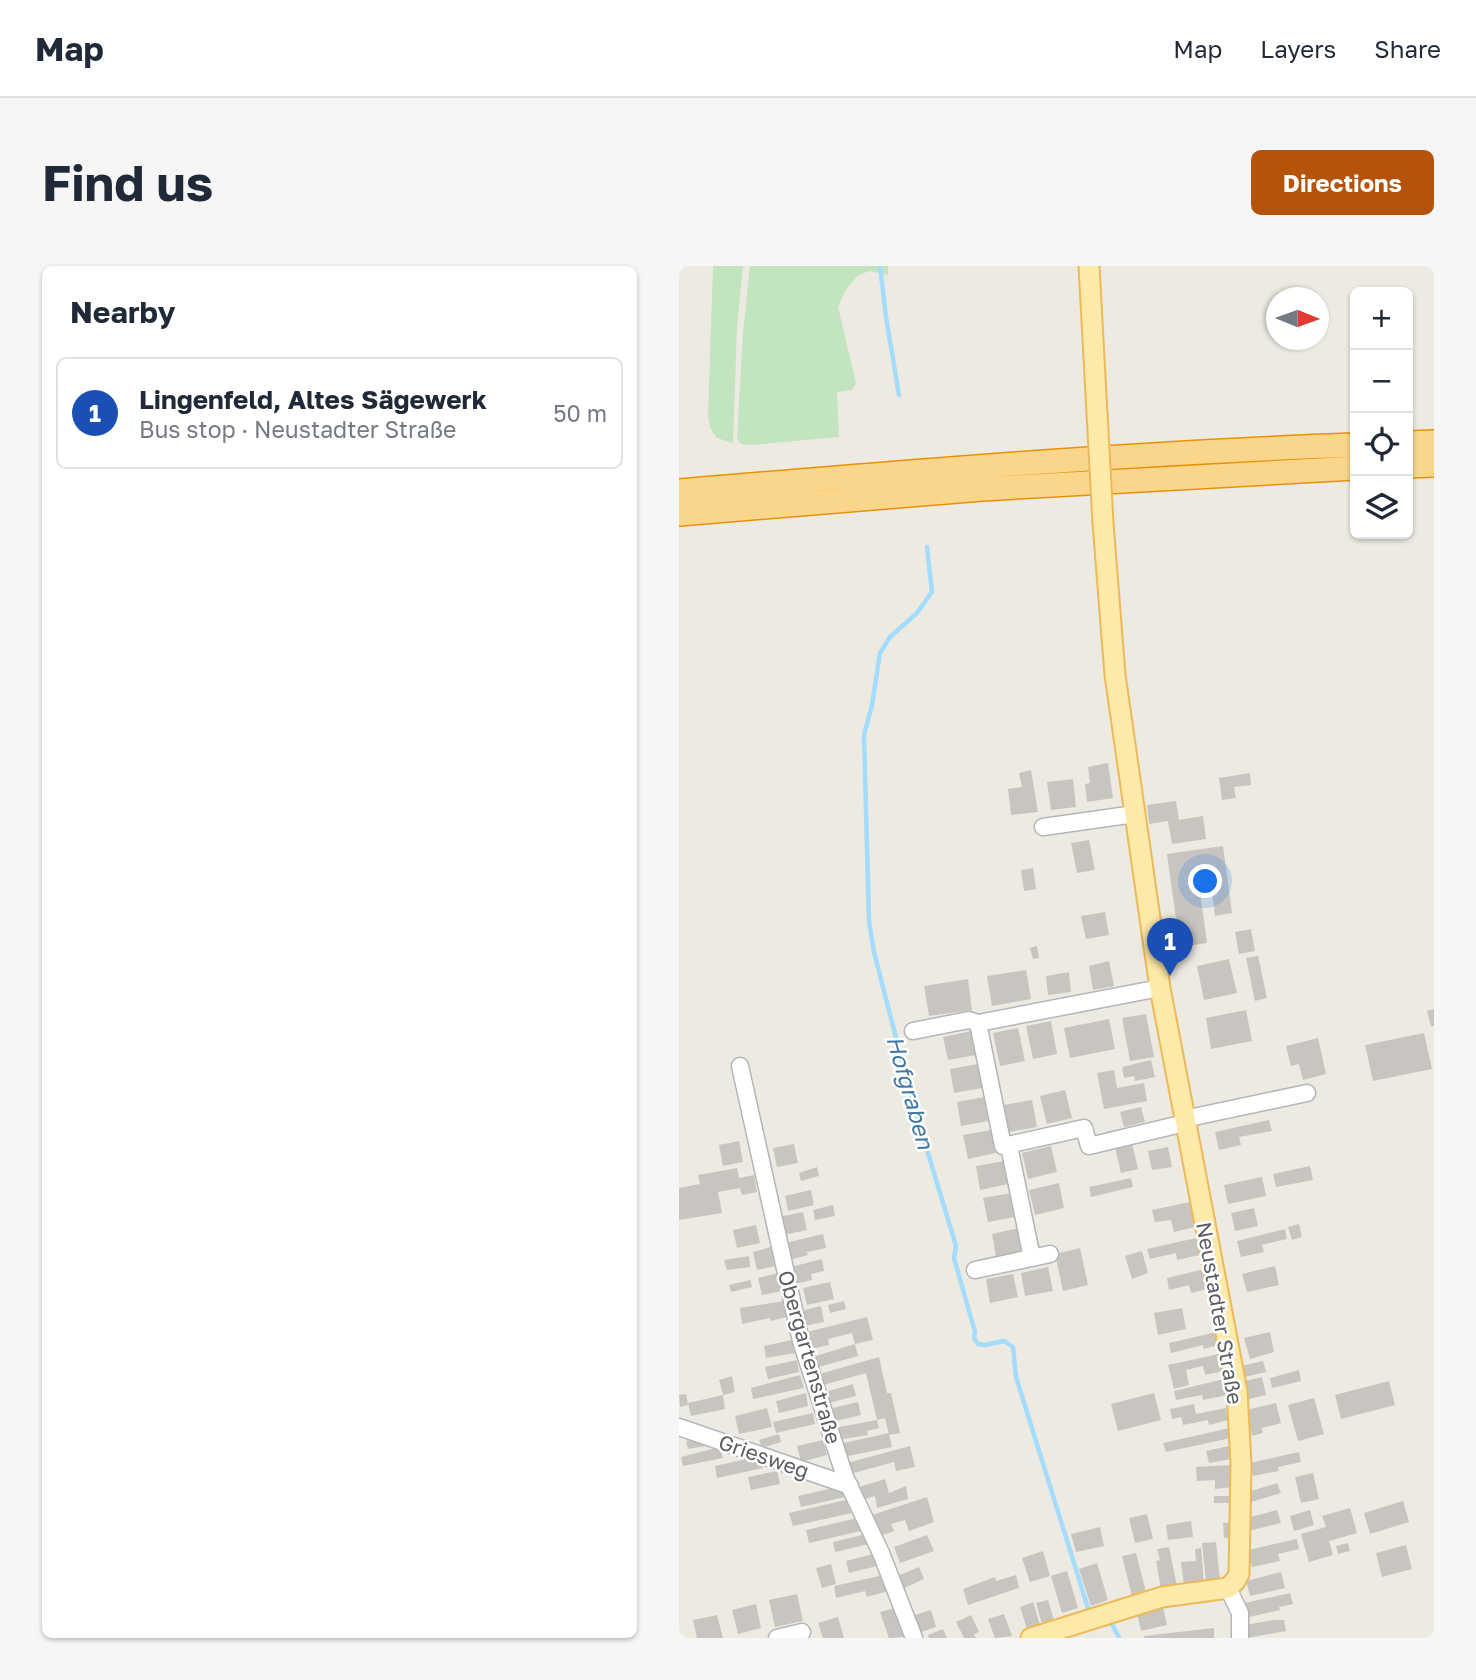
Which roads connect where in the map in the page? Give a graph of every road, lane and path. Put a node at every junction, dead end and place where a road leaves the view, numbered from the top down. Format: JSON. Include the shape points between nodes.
{"nodes":[{"id":1,"x":1089,"y":266,"type":"edge"},
{"id":2,"x":1434,"y":442,"type":"edge"},
{"id":3,"x":1413,"y":443,"type":"edge"},
{"id":4,"x":1350,"y":445,"type":"edge"},
{"id":5,"x":1434,"y":465,"type":"edge"},
{"id":6,"x":1413,"y":466,"type":"edge"},
{"id":7,"x":1350,"y":468,"type":"edge"},
{"id":8,"x":679,"y":491,"type":"edge"},
{"id":9,"x":679,"y":514,"type":"edge"},
{"id":10,"x":1135,"y":814,"type":"junction"},
{"id":11,"x":1043,"y":827,"type":"dead end"},
{"id":12,"x":1160,"y":988,"type":"junction"},
{"id":13,"x":978,"y":1023,"type":"junction"},
{"id":14,"x":913,"y":1031,"type":"dead end"},
{"id":15,"x":740,"y":1066,"type":"dead end"},
{"id":16,"x":1307,"y":1093,"type":"dead end"},
{"id":17,"x":1184,"y":1121,"type":"junction"},
{"id":18,"x":1009,"y":1146,"type":"junction"},
{"id":19,"x":1050,"y":1254,"type":"dead end"},
{"id":20,"x":1032,"y":1258,"type":"junction"},
{"id":21,"x":975,"y":1269,"type":"dead end"},
{"id":22,"x":679,"y":1427,"type":"edge"},
{"id":23,"x":850,"y":1486,"type":"junction"},
{"id":24,"x":1228,"y":1588,"type":"junction"},
{"id":25,"x":802,"y":1632,"type":"dead end"},
{"id":26,"x":777,"y":1638,"type":"edge"},
{"id":27,"x":914,"y":1638,"type":"edge"},
{"id":28,"x":1031,"y":1638,"type":"edge"},
{"id":29,"x":1240,"y":1638,"type":"edge"}],
"edges":[{"from":1,"to":10,"type":"main road","name":"Neustadter Straße","bridge":true,"via":[[1112,649]]},
{"from":2,"to":3,"type":"highway"},
{"from":4,"to":8,"type":"highway","via":[[984,465]]},
{"from":5,"to":6,"type":"highway"},
{"from":7,"to":9,"type":"highway","via":[[982,489]]},
{"from":10,"to":11,"type":"street"},
{"from":10,"to":12,"type":"main road","name":"Neustadter Straße"},
{"from":12,"to":13,"type":"street"},
{"from":12,"to":17,"type":"main road","name":"Neustadter Straße"},
{"from":13,"to":14,"type":"street","via":[[969,1020]]},
{"from":13,"to":18,"type":"street","via":[[1003,1146]]},
{"from":15,"to":23,"type":"street","name":"Obergartenstraße","via":[[801,1341]]},
{"from":16,"to":17,"type":"street"},
{"from":17,"to":18,"type":"street","via":[[1089,1146],[1084,1128]]},
{"from":17,"to":24,"type":"main road","name":"Neustadter Straße","via":[[1237,1391],[1239,1574]]},
{"from":18,"to":20,"type":"street"},
{"from":19,"to":20,"type":"street"},
{"from":20,"to":21,"type":"street"},
{"from":22,"to":23,"type":"street","name":"Griesweg"},
{"from":23,"to":27,"type":"street","name":"Obergartenstraße"},
{"from":24,"to":28,"type":"main road","via":[[1162,1597]]},
{"from":24,"to":29,"type":"street","via":[[1240,1613]]},
{"from":25,"to":26,"type":"street"}]}
